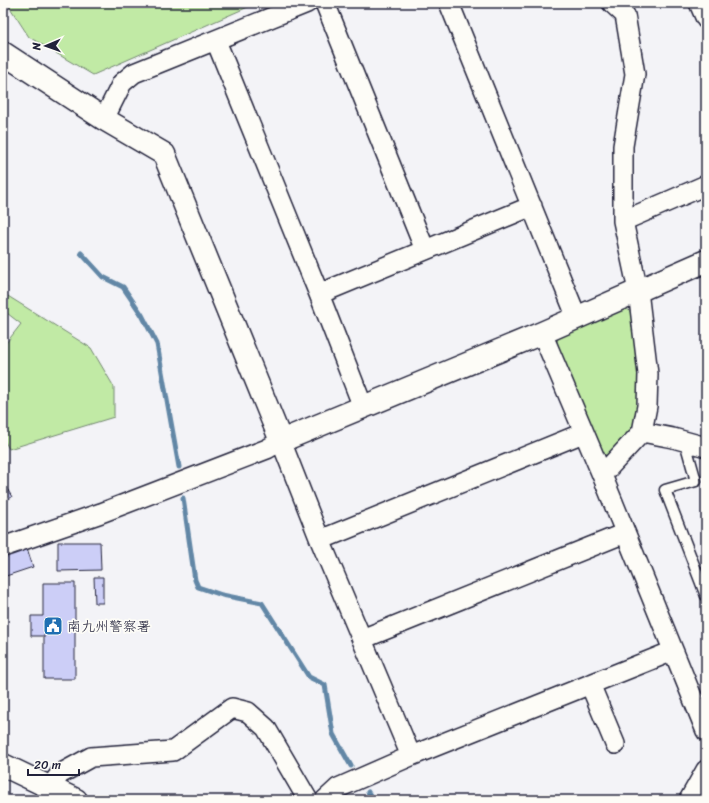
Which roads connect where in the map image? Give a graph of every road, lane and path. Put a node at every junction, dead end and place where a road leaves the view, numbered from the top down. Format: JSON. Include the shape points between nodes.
{"nodes":[{"id":1,"x":307,"y":3,"type":"edge"},
{"id":2,"x":325,"y":3,"type":"edge"},
{"id":3,"x":449,"y":3,"type":"edge"},
{"id":4,"x":612,"y":3,"type":"edge"},
{"id":5,"x":699,"y":3,"type":"edge"},
{"id":6,"x":706,"y":19,"type":"edge"},
{"id":7,"x":216,"y":41,"type":"junction"},
{"id":8,"x":3,"y":53,"type":"edge"},
{"id":9,"x":104,"y":119,"type":"junction"},
{"id":10,"x":706,"y":185,"type":"edge"},
{"id":11,"x":532,"y":206,"type":"junction"},
{"id":12,"x":623,"y":221,"type":"junction"},
{"id":13,"x":425,"y":250,"type":"junction"},
{"id":14,"x":706,"y":261,"type":"edge"},
{"id":15,"x":638,"y":291,"type":"junction"},
{"id":16,"x":320,"y":294,"type":"junction"},
{"id":17,"x":577,"y":318,"type":"junction"},
{"id":18,"x":542,"y":333,"type":"junction"},
{"id":19,"x":363,"y":407,"type":"junction"},
{"id":20,"x":642,"y":432,"type":"junction"},
{"id":21,"x":583,"y":433,"type":"junction"},
{"id":22,"x":281,"y":441,"type":"junction"},
{"id":23,"x":685,"y":442,"type":"junction"},
{"id":24,"x":706,"y":447,"type":"edge"},
{"id":25,"x":602,"y":474,"type":"junction"},
{"id":26,"x":625,"y":533,"type":"junction"},
{"id":27,"x":320,"y":540,"type":"junction"},
{"id":28,"x":3,"y":547,"type":"edge"},
{"id":29,"x":706,"y":596,"type":"edge"},
{"id":30,"x":362,"y":639,"type":"junction"},
{"id":31,"x":673,"y":651,"type":"junction"},
{"id":32,"x":590,"y":684,"type":"junction"},
{"id":33,"x":700,"y":701,"type":"edge"},
{"id":34,"x":706,"y":731,"type":"edge"},
{"id":35,"x":615,"y":744,"type":"dead end"},
{"id":36,"x":411,"y":756,"type":"junction"},
{"id":37,"x":3,"y":765,"type":"edge"},
{"id":38,"x":706,"y":770,"type":"edge"},
{"id":39,"x":50,"y":787,"type":"junction"},
{"id":40,"x":72,"y":799,"type":"edge"},
{"id":41,"x":308,"y":800,"type":"edge"},
{"id":42,"x":325,"y":800,"type":"edge"},
{"id":43,"x":689,"y":800,"type":"edge"}],
"edges":[{"from":1,"to":7,"type":"street"},
{"from":2,"to":13,"type":"street"},
{"from":3,"to":11,"type":"street"},
{"from":4,"to":12,"type":"street","via":[[625,14],[634,74],[623,146]]},
{"from":5,"to":6,"type":"street"},
{"from":7,"to":9,"type":"street","via":[[134,73],[122,83]]},
{"from":7,"to":16,"type":"street"},
{"from":8,"to":9,"type":"street"},
{"from":9,"to":22,"type":"street","via":[[164,154]]},
{"from":10,"to":12,"type":"street"},
{"from":11,"to":13,"type":"street"},
{"from":11,"to":17,"type":"street"},
{"from":12,"to":15,"type":"street"},
{"from":13,"to":16,"type":"street"},
{"from":14,"to":15,"type":"street"},
{"from":15,"to":17,"type":"street"},
{"from":15,"to":20,"type":"street","via":[[648,374],[647,406]]},
{"from":16,"to":19,"type":"street"},
{"from":17,"to":18,"type":"street"},
{"from":18,"to":19,"type":"street"},
{"from":18,"to":21,"type":"street"},
{"from":19,"to":22,"type":"street"},
{"from":20,"to":23,"type":"street"},
{"from":20,"to":25,"type":"street"},
{"from":21,"to":25,"type":"street"},
{"from":21,"to":27,"type":"street"},
{"from":22,"to":27,"type":"street"},
{"from":22,"to":28,"type":"street","via":[[267,449],[101,514]]},
{"from":23,"to":24,"type":"street"},
{"from":23,"to":29,"type":"lane","via":[[696,481],[665,490]]},
{"from":25,"to":26,"type":"street"},
{"from":26,"to":30,"type":"street"},
{"from":26,"to":31,"type":"street"},
{"from":27,"to":30,"type":"street"},
{"from":30,"to":36,"type":"street"},
{"from":31,"to":32,"type":"street"},
{"from":31,"to":33,"type":"street"},
{"from":32,"to":35,"type":"street"},
{"from":32,"to":36,"type":"street"},
{"from":33,"to":34,"type":"street"},
{"from":36,"to":42,"type":"street","via":[[338,788]]},
{"from":37,"to":39,"type":"street"},
{"from":38,"to":43,"type":"street"},
{"from":39,"to":40,"type":"street"},
{"from":39,"to":41,"type":"street","via":[[60,774],[91,757],[172,751],[232,708],[248,712],[266,728]]}]}
